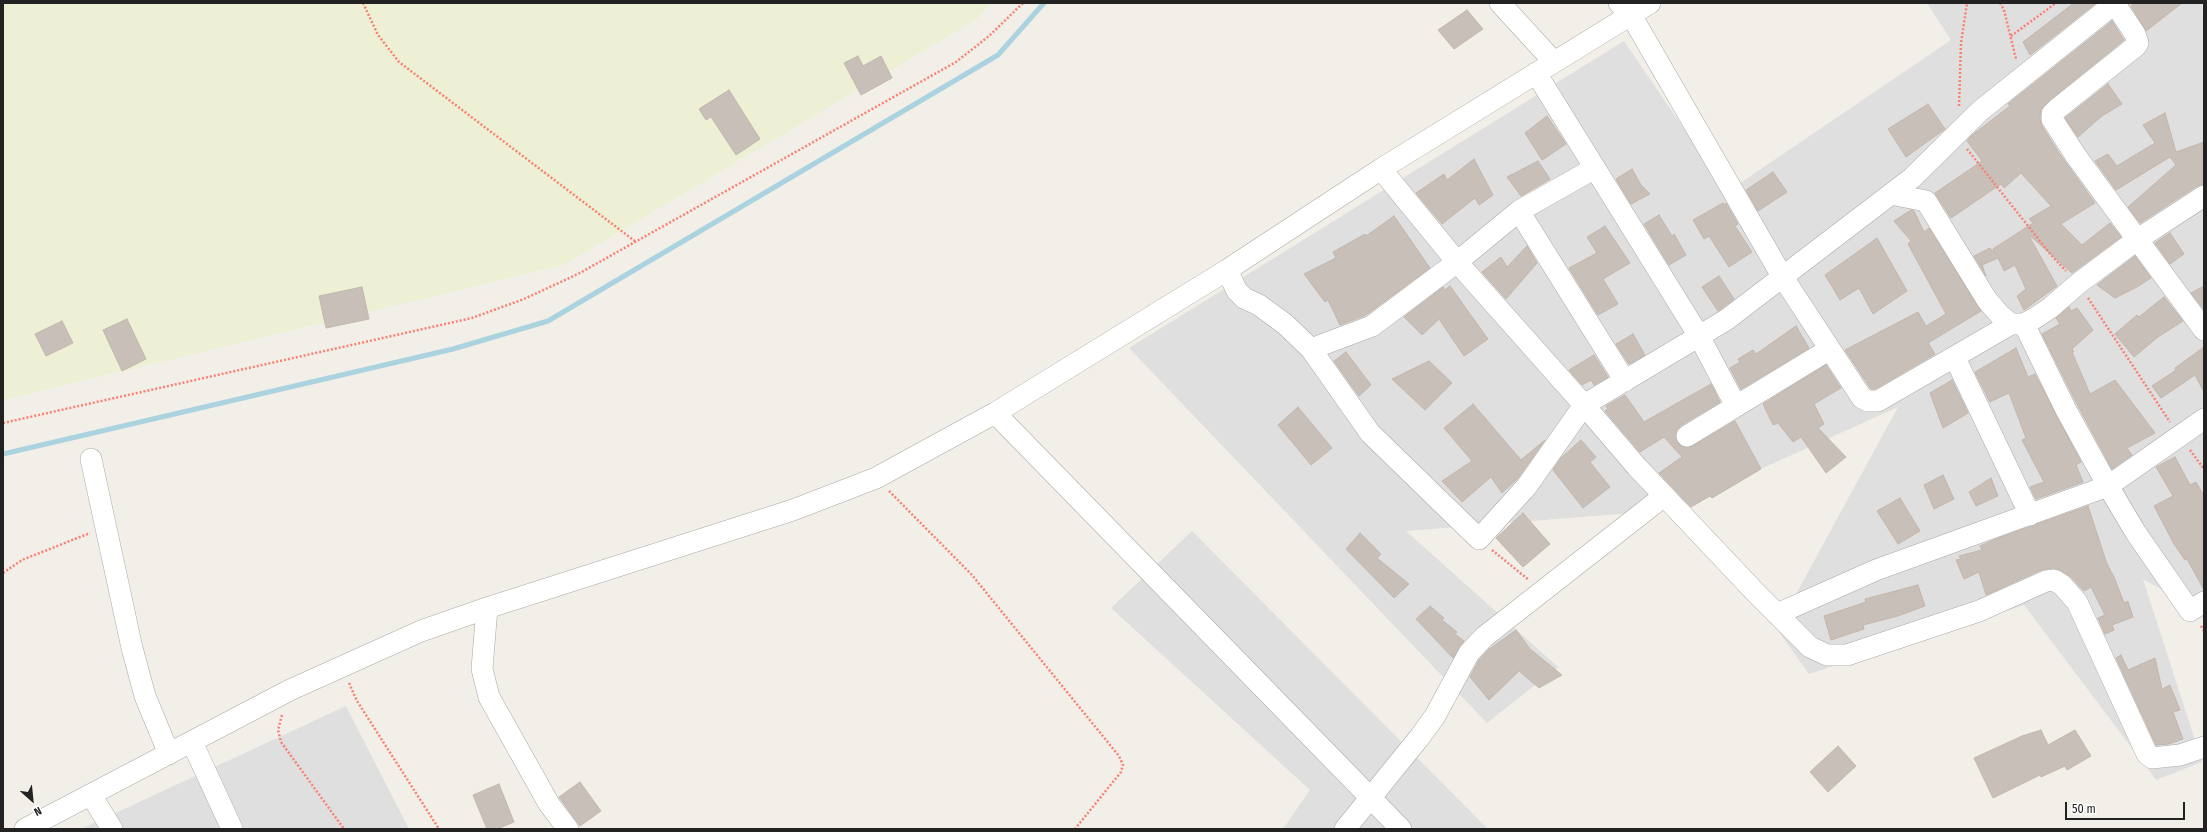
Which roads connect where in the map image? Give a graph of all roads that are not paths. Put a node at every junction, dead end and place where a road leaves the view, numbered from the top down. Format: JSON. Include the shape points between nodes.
{"nodes":[{"id":1,"x":1500,"y":3,"type":"edge"},
{"id":2,"x":1650,"y":3,"type":"edge"},
{"id":3,"x":2115,"y":3,"type":"edge"},
{"id":4,"x":1625,"y":9,"type":"edge"},
{"id":5,"x":1554,"y":62,"type":"junction"},
{"id":6,"x":1536,"y":74,"type":"junction"},
{"id":7,"x":1595,"y":168,"type":"junction"},
{"id":8,"x":1381,"y":169,"type":"junction"},
{"id":9,"x":1891,"y":194,"type":"junction"},
{"id":10,"x":2204,"y":196,"type":"edge"},
{"id":11,"x":1518,"y":211,"type":"junction"},
{"id":12,"x":2138,"y":239,"type":"junction"},
{"id":13,"x":1457,"y":262,"type":"junction"},
{"id":14,"x":1227,"y":270,"type":"junction"},
{"id":15,"x":1782,"y":276,"type":"junction"},
{"id":16,"x":2018,"y":324,"type":"junction"},
{"id":17,"x":2204,"y":330,"type":"edge"},
{"id":18,"x":1699,"y":336,"type":"junction"},
{"id":19,"x":1310,"y":349,"type":"junction"},
{"id":20,"x":1830,"y":349,"type":"junction"},
{"id":21,"x":1955,"y":358,"type":"junction"},
{"id":22,"x":1625,"y":381,"type":"junction"},
{"id":23,"x":1584,"y":405,"type":"junction"},
{"id":24,"x":1736,"y":406,"type":"junction"},
{"id":25,"x":995,"y":413,"type":"junction"},
{"id":26,"x":2204,"y":419,"type":"edge"},
{"id":27,"x":1687,"y":436,"type":"dead end"},
{"id":28,"x":91,"y":458,"type":"dead end"},
{"id":29,"x":2108,"y":486,"type":"junction"},
{"id":30,"x":1664,"y":496,"type":"junction"},
{"id":31,"x":2030,"y":515,"type":"junction"},
{"id":32,"x":2204,"y":602,"type":"edge"},
{"id":33,"x":487,"y":608,"type":"junction"},
{"id":34,"x":1777,"y":614,"type":"junction"},
{"id":35,"x":192,"y":742,"type":"junction"},
{"id":36,"x":2204,"y":747,"type":"edge"},
{"id":37,"x":169,"y":754,"type":"junction"},
{"id":38,"x":91,"y":795,"type":"junction"},
{"id":39,"x":1371,"y":798,"type":"junction"},
{"id":40,"x":25,"y":829,"type":"edge"},
{"id":41,"x":112,"y":829,"type":"edge"},
{"id":42,"x":232,"y":829,"type":"edge"},
{"id":43,"x":568,"y":829,"type":"edge"},
{"id":44,"x":1345,"y":829,"type":"edge"},
{"id":45,"x":1402,"y":829,"type":"edge"}],
"edges":[{"from":1,"to":5,"type":"street"},
{"from":2,"to":4,"type":"street"},
{"from":3,"to":9,"type":"street","via":[[2020,79],[1958,132],[1912,178]]},
{"from":3,"to":12,"type":"street","via":[[2138,43],[2057,109],[2052,114],[2052,119],[2076,156]]},
{"from":4,"to":5,"type":"street"},
{"from":4,"to":15,"type":"street"},
{"from":5,"to":6,"type":"street"},
{"from":6,"to":7,"type":"street"},
{"from":6,"to":8,"type":"street"},
{"from":7,"to":11,"type":"street"},
{"from":7,"to":18,"type":"street"},
{"from":8,"to":13,"type":"street"},
{"from":8,"to":14,"type":"street"},
{"from":9,"to":15,"type":"street"},
{"from":9,"to":16,"type":"street","via":[[1926,201],[1988,300],[2000,315]]},
{"from":10,"to":12,"type":"street"},
{"from":11,"to":13,"type":"street"},
{"from":11,"to":22,"type":"street"},
{"from":12,"to":16,"type":"street","via":[[2078,283],[2050,308]]},
{"from":12,"to":17,"type":"street"},
{"from":13,"to":19,"type":"street","via":[[1372,326]]},
{"from":13,"to":23,"type":"street"},
{"from":14,"to":19,"type":"street","via":[[1244,298],[1259,305],[1284,324]]},
{"from":14,"to":25,"type":"street"},
{"from":15,"to":18,"type":"street","via":[[1726,320]]},
{"from":15,"to":20,"type":"street"},
{"from":16,"to":21,"type":"street"},
{"from":16,"to":29,"type":"street"},
{"from":18,"to":22,"type":"street"},
{"from":18,"to":24,"type":"street"},
{"from":19,"to":23,"type":"street","via":[[1370,433],[1479,539],[1527,486]]},
{"from":20,"to":21,"type":"street","via":[[1862,398],[1868,401],[1878,401]]},
{"from":20,"to":24,"type":"street"},
{"from":21,"to":31,"type":"street"},
{"from":22,"to":23,"type":"street"},
{"from":23,"to":30,"type":"street"},
{"from":24,"to":27,"type":"street"},
{"from":25,"to":33,"type":"street","via":[[876,478],[793,510]]},
{"from":25,"to":39,"type":"street"},
{"from":26,"to":29,"type":"street"},
{"from":28,"to":37,"type":"street","via":[[125,619],[145,696]]},
{"from":29,"to":31,"type":"street"},
{"from":29,"to":32,"type":"street","via":[[2136,533],[2190,611]]},
{"from":30,"to":34,"type":"street"},
{"from":30,"to":39,"type":"street","via":[[1484,637],[1469,654],[1435,716]]},
{"from":31,"to":34,"type":"street","via":[[1876,570]]},
{"from":33,"to":35,"type":"street","via":[[421,631],[290,690]]},
{"from":33,"to":43,"type":"street","via":[[482,669],[489,697],[549,804]]},
{"from":34,"to":36,"type":"street","via":[[1810,647],[1827,655],[1847,655],[1979,611],[2046,581],[2054,580],[2077,602],[2147,754],[2152,758],[2180,755]]},
{"from":35,"to":37,"type":"street"},
{"from":35,"to":42,"type":"street"},
{"from":37,"to":38,"type":"street"},
{"from":38,"to":40,"type":"street"},
{"from":38,"to":41,"type":"street"},
{"from":39,"to":44,"type":"street"},
{"from":39,"to":45,"type":"street"}]}
